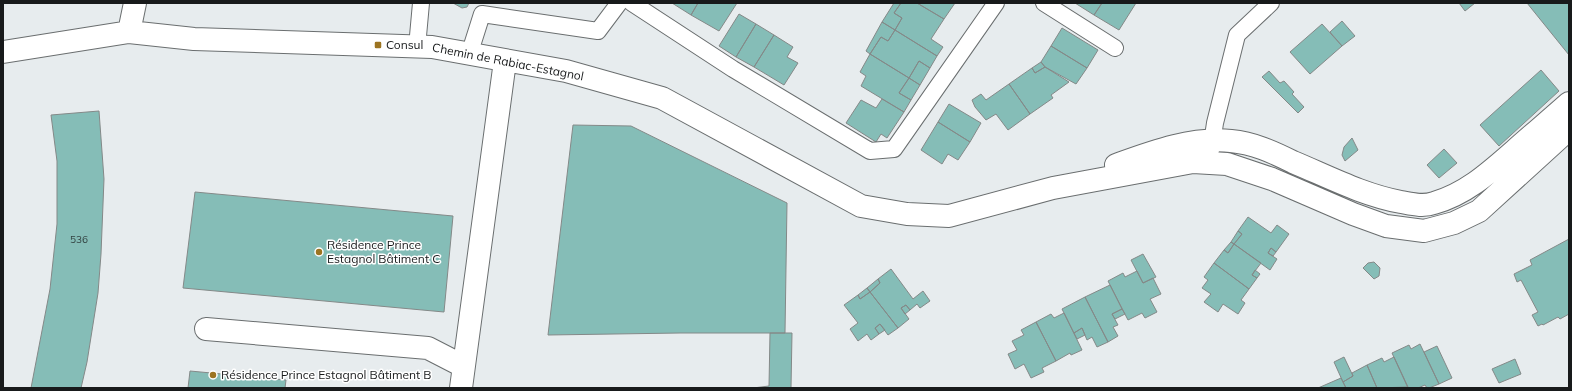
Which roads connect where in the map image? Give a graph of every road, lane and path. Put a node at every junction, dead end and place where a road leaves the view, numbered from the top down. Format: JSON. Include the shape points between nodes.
{"nodes":[{"id":1,"x":135,"y":3,"type":"edge"},
{"id":2,"x":421,"y":3,"type":"edge"},
{"id":3,"x":619,"y":3,"type":"edge"},
{"id":4,"x":632,"y":3,"type":"edge"},
{"id":5,"x":996,"y":3,"type":"edge"},
{"id":6,"x":1044,"y":3,"type":"edge"},
{"id":7,"x":1272,"y":3,"type":"edge"},
{"id":8,"x":130,"y":32,"type":"junction"},
{"id":9,"x":417,"y":47,"type":"junction"},
{"id":10,"x":1115,"y":48,"type":"dead end"},
{"id":11,"x":3,"y":52,"type":"edge"},
{"id":12,"x":470,"y":55,"type":"junction"},
{"id":13,"x":505,"y":61,"type":"junction"},
{"id":14,"x":1569,"y":103,"type":"edge"},
{"id":15,"x":1569,"y":129,"type":"edge"},
{"id":16,"x":1213,"y":140,"type":"junction"},
{"id":17,"x":1210,"y":162,"type":"junction"},
{"id":18,"x":1305,"y":167,"type":"junction"},
{"id":19,"x":1053,"y":188,"type":"junction"},
{"id":20,"x":1295,"y":189,"type":"junction"},
{"id":21,"x":206,"y":329,"type":"dead end"},
{"id":22,"x":463,"y":366,"type":"junction"},
{"id":23,"x":461,"y":388,"type":"edge"}],
"edges":[{"from":1,"to":8,"type":"street"},
{"from":2,"to":9,"type":"lane"},
{"from":3,"to":12,"type":"lane","via":[[598,31],[482,14]]},
{"from":4,"to":5,"type":"lane","via":[[733,69],[870,150],[894,149]]},
{"from":6,"to":10,"type":"lane"},
{"from":7,"to":16,"type":"lane","via":[[1237,36]]},
{"from":8,"to":9,"type":"street","name":"Chemin de Rabiac-Estagnol","via":[[194,39]]},
{"from":8,"to":11,"type":"street","name":"Chemin de Rabiac-Estagnol"},
{"from":9,"to":12,"type":"street","name":"Chemin de Rabiac-Estagnol"},
{"from":12,"to":13,"type":"street","name":"Chemin de Rabiac-Estagnol"},
{"from":13,"to":19,"type":"street","name":"Chemin de Rabiac-Estagnol","via":[[566,71],[662,98],[861,206],[906,214],[949,216]]},
{"from":13,"to":22,"type":"street"},
{"from":14,"to":18,"type":"street","name":"Chemin de Rabiac-Estagnol","via":[[1469,188],[1433,204],[1420,206],[1382,198]]},
{"from":15,"to":20,"type":"street","name":"Chemin de Rabiac-Estagnol","via":[[1479,211],[1454,223],[1424,230],[1386,226]]},
{"from":16,"to":17,"type":"lane"},
{"from":16,"to":18,"type":"street","name":"Chemin de Rabiac-Estagnol","via":[[1258,146]]},
{"from":16,"to":19,"type":"street","name":"Chemin de Rabiac-Estagnol","via":[[1152,152]]},
{"from":17,"to":19,"type":"street","name":"Chemin de Rabiac-Estagnol","via":[[1193,162]]},
{"from":17,"to":20,"type":"street","name":"Chemin de Rabiac-Estagnol","via":[[1227,164]]},
{"from":18,"to":20,"type":"street"},
{"from":21,"to":22,"type":"street","via":[[428,348]]},
{"from":22,"to":23,"type":"street"}]}
